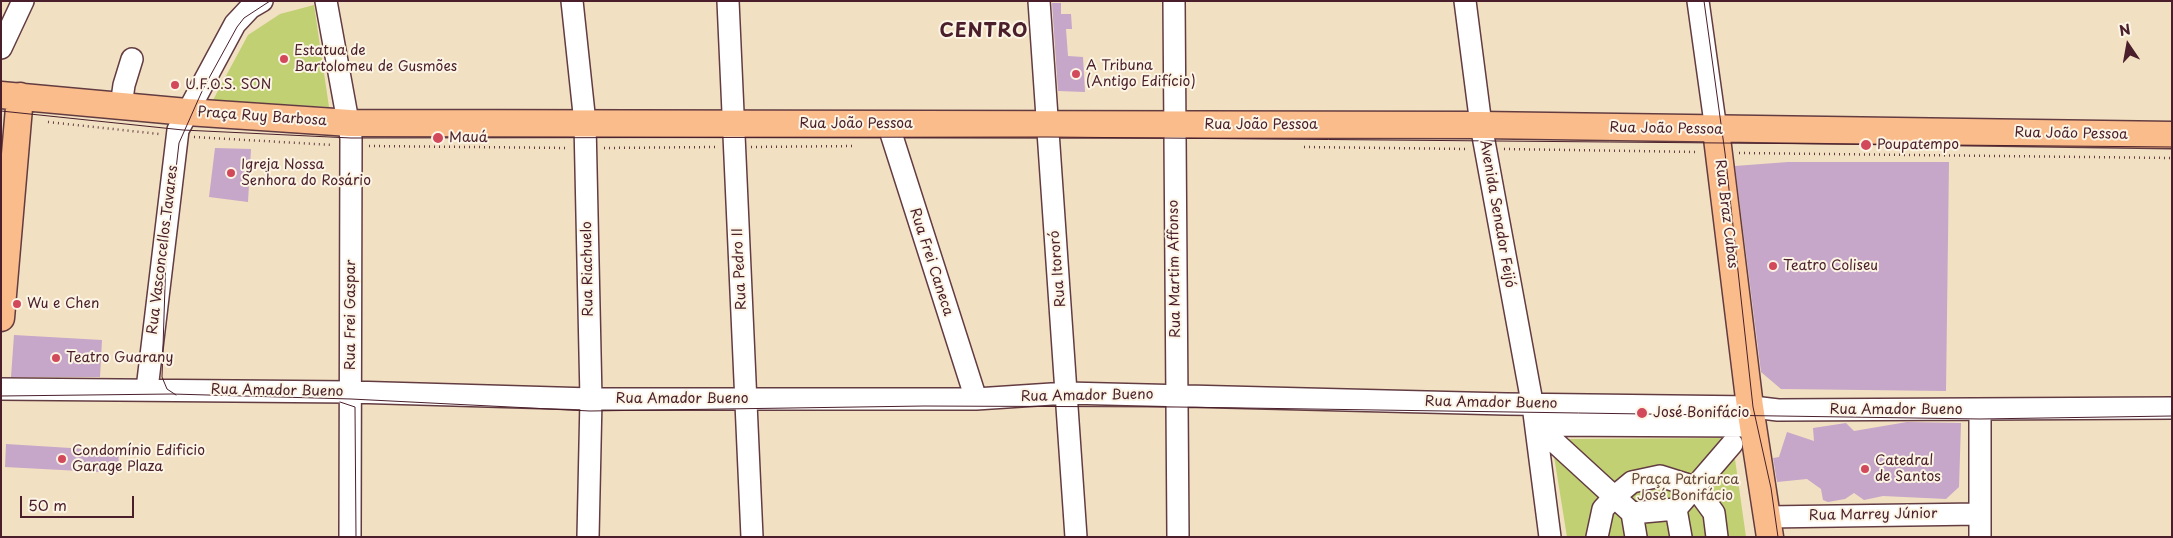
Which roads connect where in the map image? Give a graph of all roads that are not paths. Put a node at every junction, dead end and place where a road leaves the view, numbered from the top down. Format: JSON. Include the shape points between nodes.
{"nodes":[{"id":1,"x":23,"y":1,"type":"edge"},
{"id":2,"x":262,"y":1,"type":"edge"},
{"id":3,"x":326,"y":1,"type":"edge"},
{"id":4,"x":572,"y":1,"type":"edge"},
{"id":5,"x":728,"y":1,"type":"edge"},
{"id":6,"x":1039,"y":1,"type":"edge"},
{"id":7,"x":1174,"y":1,"type":"edge"},
{"id":8,"x":1464,"y":1,"type":"edge"},
{"id":9,"x":1698,"y":1,"type":"edge"},
{"id":10,"x":1,"y":48,"type":"edge"},
{"id":11,"x":132,"y":59,"type":"dead end"},
{"id":12,"x":13,"y":103,"type":"edge"},
{"id":13,"x":122,"y":106,"type":"junction"},
{"id":14,"x":187,"y":112,"type":"junction"},
{"id":15,"x":888,"y":124,"type":"junction"},
{"id":16,"x":1047,"y":124,"type":"junction"},
{"id":17,"x":1173,"y":125,"type":"junction"},
{"id":18,"x":351,"y":134,"type":"junction"},
{"id":19,"x":585,"y":136,"type":"junction"},
{"id":20,"x":734,"y":136,"type":"junction"},
{"id":21,"x":2172,"y":136,"type":"edge"},
{"id":22,"x":1483,"y":137,"type":"junction"},
{"id":23,"x":1717,"y":141,"type":"junction"},
{"id":24,"x":1,"y":318,"type":"edge"},
{"id":25,"x":1,"y":389,"type":"edge"},
{"id":26,"x":148,"y":389,"type":"junction"},
{"id":27,"x":351,"y":392,"type":"junction"},
{"id":28,"x":1067,"y":393,"type":"junction"},
{"id":29,"x":1177,"y":395,"type":"junction"},
{"id":30,"x":976,"y":398,"type":"junction"},
{"id":31,"x":591,"y":399,"type":"junction"},
{"id":32,"x":746,"y":399,"type":"junction"},
{"id":33,"x":2172,"y":408,"type":"edge"},
{"id":34,"x":1980,"y":410,"type":"junction"},
{"id":35,"x":1534,"y":414,"type":"junction"},
{"id":36,"x":1751,"y":417,"type":"junction"},
{"id":37,"x":1732,"y":444,"type":"dead end"},
{"id":38,"x":1695,"y":487,"type":"junction"},
{"id":39,"x":1614,"y":497,"type":"junction"},
{"id":40,"x":1676,"y":509,"type":"junction"},
{"id":41,"x":1632,"y":513,"type":"junction"},
{"id":42,"x":1979,"y":514,"type":"junction"},
{"id":43,"x":1768,"y":527,"type":"edge"},
{"id":44,"x":350,"y":537,"type":"edge"},
{"id":45,"x":588,"y":537,"type":"edge"},
{"id":46,"x":752,"y":537,"type":"edge"},
{"id":47,"x":1076,"y":537,"type":"edge"},
{"id":48,"x":1178,"y":537,"type":"edge"},
{"id":49,"x":1550,"y":537,"type":"edge"},
{"id":50,"x":1597,"y":537,"type":"edge"},
{"id":51,"x":1636,"y":537,"type":"edge"},
{"id":52,"x":1681,"y":537,"type":"edge"},
{"id":53,"x":1718,"y":537,"type":"edge"},
{"id":54,"x":1980,"y":537,"type":"edge"}],
"edges":[{"from":1,"to":10,"type":"street"},
{"from":2,"to":14,"type":"street","name":"Praça Ruy Barbosa","via":[[235,24]]},
{"from":3,"to":18,"type":"street","name":"Praça Ruy Barbosa"},
{"from":4,"to":19,"type":"street","name":"Rua Riachuelo"},
{"from":5,"to":20,"type":"street","name":"Rua Pedro II"},
{"from":6,"to":16,"type":"street","name":"Rua Itororó"},
{"from":7,"to":17,"type":"street","name":"Rua Martim Affonso"},
{"from":8,"to":22,"type":"street","name":"Avenida Senador Feijó"},
{"from":9,"to":23,"type":"street","name":"Rua Braz Cubas"},
{"from":11,"to":13,"type":"street"},
{"from":12,"to":13,"type":"main road"},
{"from":12,"to":24,"type":"main road"},
{"from":13,"to":14,"type":"main road"},
{"from":14,"to":18,"type":"main road","name":"Praça Ruy Barbosa"},
{"from":14,"to":26,"type":"street","name":"Rua Vasconcellos Tavares","via":[[176,136]]},
{"from":15,"to":16,"type":"main road","name":"Rua João Pessoa"},
{"from":15,"to":20,"type":"main road","name":"Rua João Pessoa"},
{"from":15,"to":30,"type":"street","name":"Rua Frei Caneca"},
{"from":16,"to":17,"type":"main road","name":"Rua João Pessoa"},
{"from":16,"to":28,"type":"street","name":"Rua Itororó"},
{"from":17,"to":22,"type":"main road","name":"Rua João Pessoa"},
{"from":17,"to":29,"type":"street","name":"Rua Martim Affonso"},
{"from":18,"to":19,"type":"main road","name":"Rua João Pessoa"},
{"from":18,"to":27,"type":"street","name":"Rua Frei Gaspar"},
{"from":19,"to":20,"type":"main road","name":"Rua João Pessoa"},
{"from":19,"to":31,"type":"street","name":"Rua Riachuelo"},
{"from":20,"to":32,"type":"street","name":"Rua Pedro II"},
{"from":21,"to":23,"type":"main road","name":"Rua João Pessoa"},
{"from":22,"to":23,"type":"main road","name":"Rua João Pessoa"},
{"from":22,"to":35,"type":"street","name":"Avenida Senador Feijó"},
{"from":23,"to":36,"type":"main road","name":"Rua Braz Cubas"},
{"from":25,"to":26,"type":"street","name":"Rua Amador Bueno"},
{"from":26,"to":27,"type":"street","name":"Rua Amador Bueno"},
{"from":27,"to":31,"type":"street","name":"Rua Amador Bueno"},
{"from":27,"to":44,"type":"street","name":"Rua Frei Gaspar"},
{"from":28,"to":29,"type":"street","name":"Rua Amador Bueno"},
{"from":28,"to":30,"type":"street","name":"Rua Amador Bueno"},
{"from":28,"to":47,"type":"street","name":"Rua Itororó"},
{"from":29,"to":35,"type":"street","name":"Rua Amador Bueno"},
{"from":29,"to":48,"type":"street","name":"Rua Martim Affonso"},
{"from":30,"to":32,"type":"street","name":"Rua Amador Bueno"},
{"from":31,"to":32,"type":"street","name":"Rua Amador Bueno"},
{"from":31,"to":45,"type":"street","name":"Rua Riachuelo"},
{"from":32,"to":46,"type":"street","name":"Rua Pedro II"},
{"from":33,"to":34,"type":"street","name":"Rua Amador Bueno"},
{"from":34,"to":36,"type":"street","name":"Rua Amador Bueno","via":[[1778,410]]},
{"from":34,"to":42,"type":"street"},
{"from":35,"to":36,"type":"street"},
{"from":35,"to":39,"type":"street"},
{"from":35,"to":49,"type":"street"},
{"from":36,"to":43,"type":"main road"},
{"from":37,"to":38,"type":"street"},
{"from":38,"to":39,"type":"street","via":[[1660,476],[1632,482]]},
{"from":38,"to":40,"type":"street"},
{"from":38,"to":53,"type":"street","via":[[1714,513]]},
{"from":39,"to":41,"type":"street"},
{"from":39,"to":50,"type":"street","via":[[1603,508]]},
{"from":40,"to":41,"type":"street"},
{"from":40,"to":52,"type":"street"},
{"from":41,"to":51,"type":"street"},
{"from":42,"to":43,"type":"street","name":"Rua Marrey Júnior"},
{"from":42,"to":54,"type":"street"}]}
